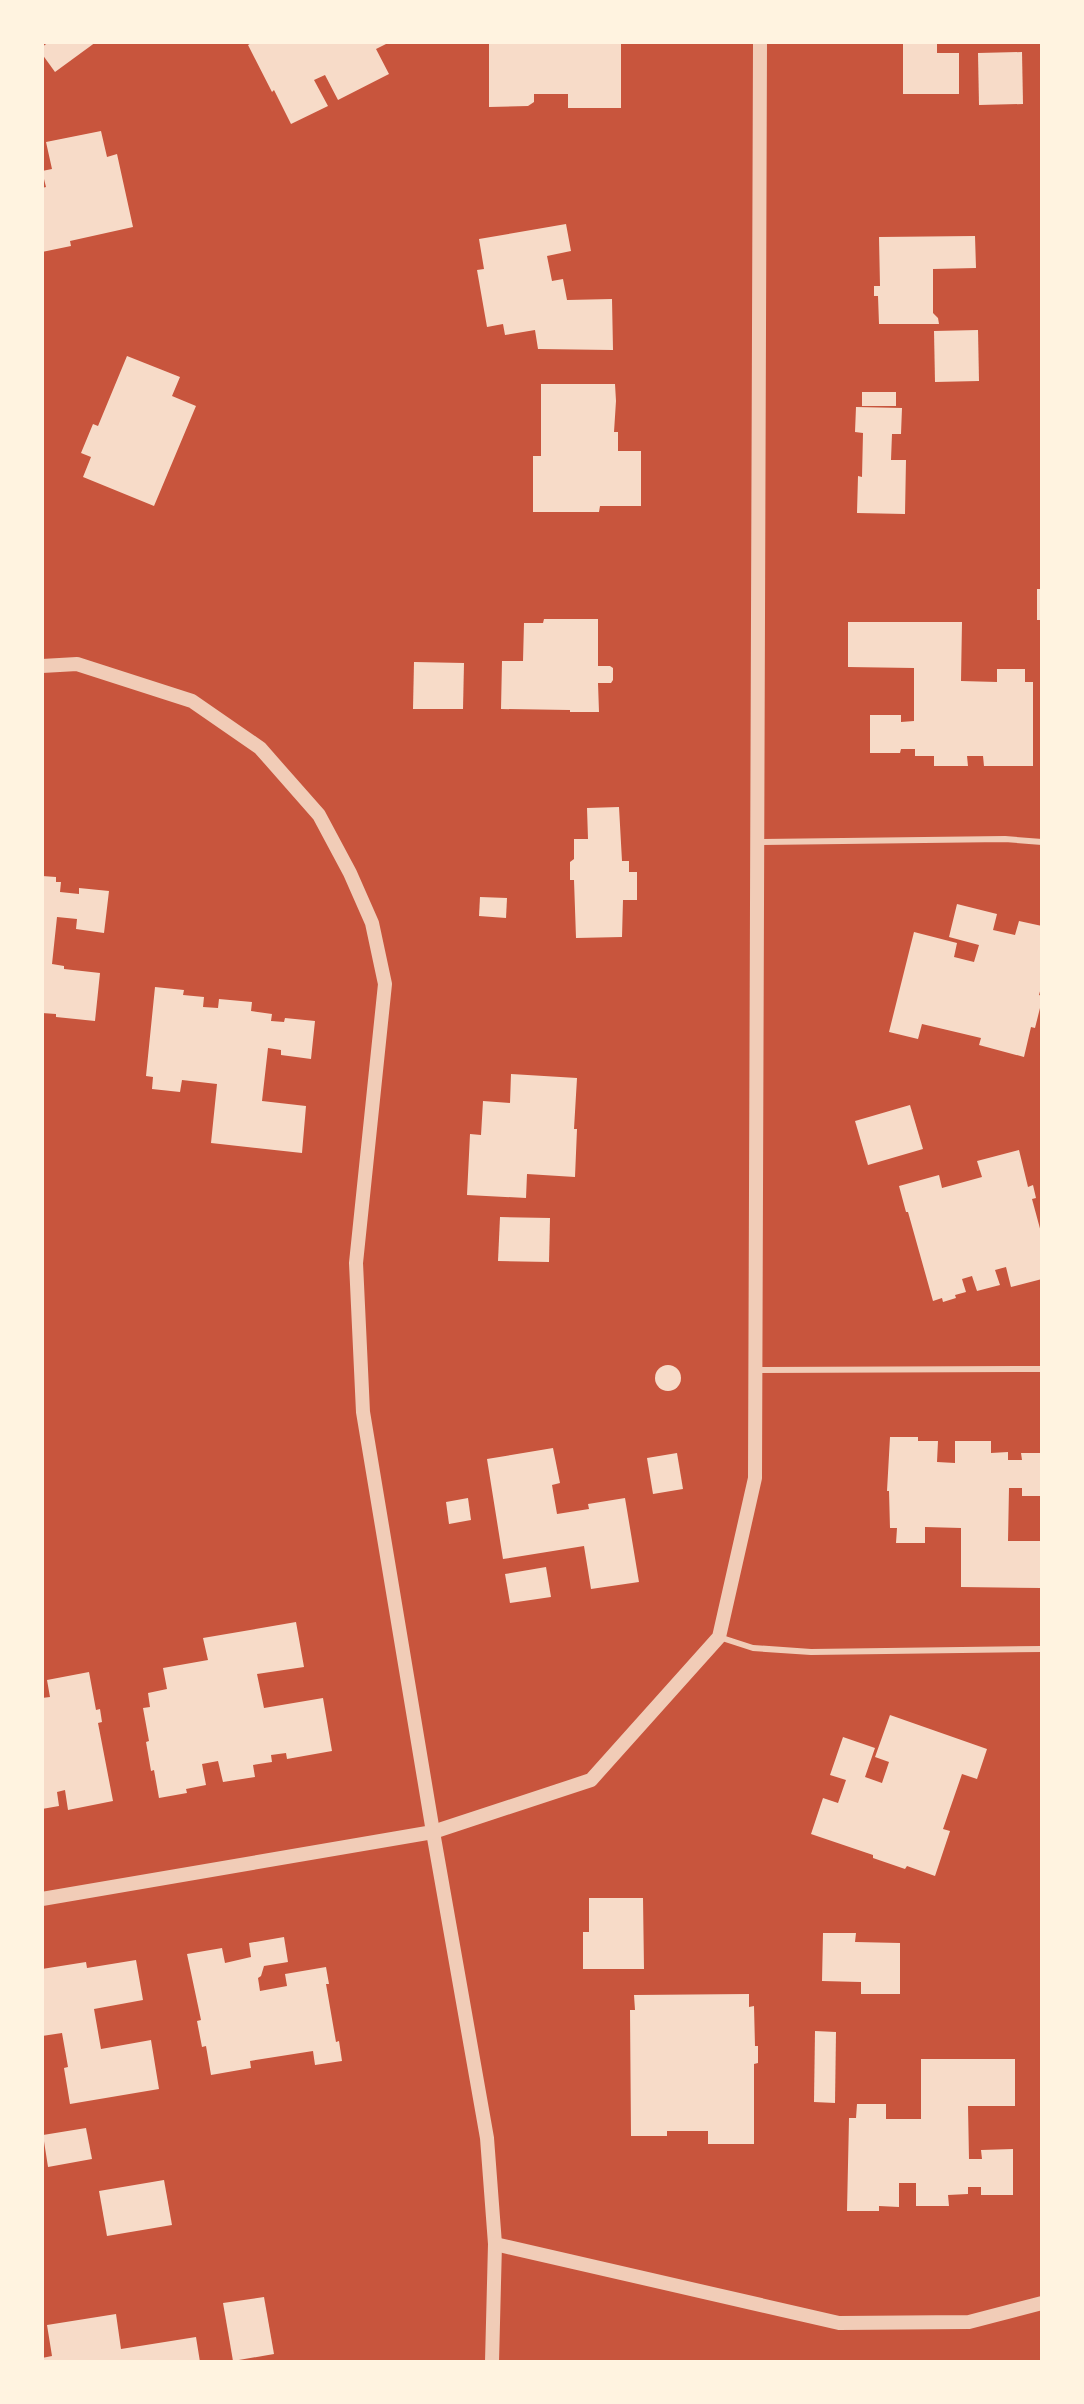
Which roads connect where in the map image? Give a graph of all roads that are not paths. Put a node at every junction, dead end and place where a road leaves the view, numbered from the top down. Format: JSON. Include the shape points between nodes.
{"nodes":[{"id":1,"x":760,"y":42,"type":"edge"},
{"id":2,"x":42,"y":666,"type":"edge"},
{"id":3,"x":757,"y":842,"type":"junction"},
{"id":4,"x":1042,"y":842,"type":"edge"},
{"id":5,"x":1042,"y":1369,"type":"edge"},
{"id":6,"x":755,"y":1370,"type":"junction"},
{"id":7,"x":719,"y":1637,"type":"junction"},
{"id":8,"x":1042,"y":1649,"type":"edge"},
{"id":9,"x":433,"y":1832,"type":"junction"},
{"id":10,"x":42,"y":1899,"type":"edge"},
{"id":11,"x":495,"y":2244,"type":"junction"},
{"id":12,"x":1042,"y":2303,"type":"edge"},
{"id":13,"x":492,"y":2362,"type":"edge"}],
"edges":[{"from":1,"to":3,"type":"street"},
{"from":2,"to":9,"type":"street","via":[[77,664],[192,701],[260,748],[319,815],[372,923],[385,984],[356,1263],[363,1412]]},
{"from":3,"to":4,"type":"lane"},
{"from":3,"to":6,"type":"street"},
{"from":5,"to":6,"type":"lane"},
{"from":6,"to":7,"type":"street","via":[[755,1478]]},
{"from":7,"to":8,"type":"lane","via":[[753,1648],[811,1652]]},
{"from":7,"to":9,"type":"street","via":[[591,1780]]},
{"from":9,"to":10,"type":"street"},
{"from":9,"to":11,"type":"street","via":[[487,2138]]},
{"from":11,"to":12,"type":"street","via":[[839,2323],[969,2322]]},
{"from":11,"to":13,"type":"street"}]}
